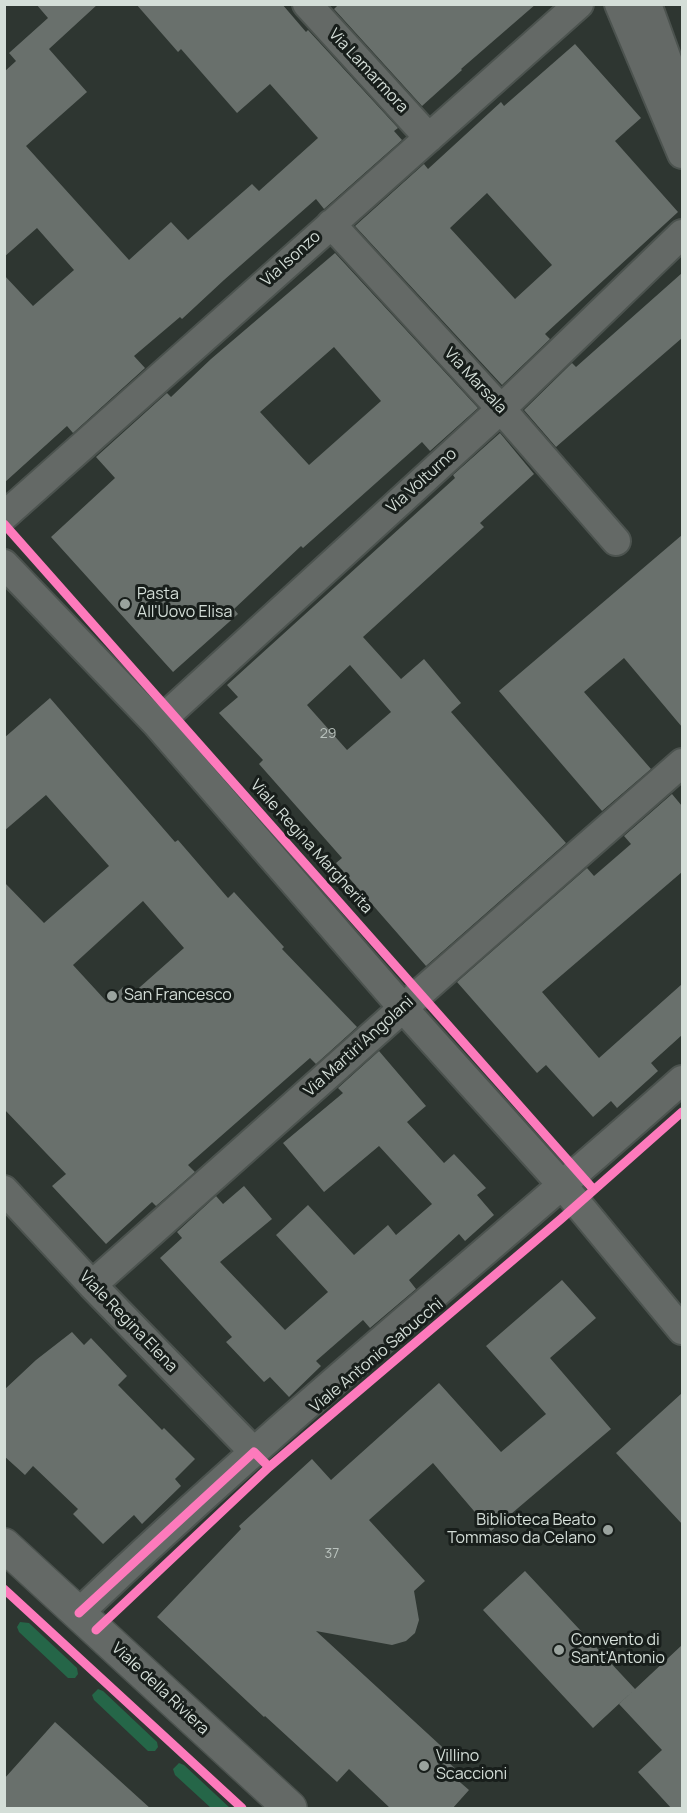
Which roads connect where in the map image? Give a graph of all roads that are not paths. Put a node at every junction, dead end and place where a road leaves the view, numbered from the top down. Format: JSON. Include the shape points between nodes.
{"nodes":[{"id":1,"x":307,"y":4,"type":"edge"},
{"id":2,"x":579,"y":4,"type":"edge"},
{"id":3,"x":619,"y":4,"type":"edge"},
{"id":4,"x":647,"y":4,"type":"edge"},
{"id":5,"x":682,"y":101,"type":"edge"},
{"id":6,"x":429,"y":138,"type":"junction"},
{"id":7,"x":682,"y":154,"type":"edge"},
{"id":8,"x":331,"y":224,"type":"junction"},
{"id":9,"x":682,"y":234,"type":"edge"},
{"id":10,"x":501,"y":409,"type":"junction"},
{"id":11,"x":4,"y":516,"type":"edge"},
{"id":12,"x":616,"y":541,"type":"dead end"},
{"id":13,"x":4,"y":564,"type":"edge"},
{"id":14,"x":156,"y":724,"type":"junction"},
{"id":15,"x":682,"y":763,"type":"edge"},
{"id":16,"x":403,"y":1008,"type":"junction"},
{"id":17,"x":682,"y":1080,"type":"edge"},
{"id":18,"x":563,"y":1186,"type":"junction"},
{"id":19,"x":4,"y":1190,"type":"edge"},
{"id":20,"x":92,"y":1285,"type":"junction"},
{"id":21,"x":682,"y":1330,"type":"edge"},
{"id":22,"x":254,"y":1452,"type":"junction"},
{"id":23,"x":4,"y":1545,"type":"edge"},
{"id":24,"x":79,"y":1614,"type":"junction"},
{"id":25,"x":290,"y":1809,"type":"edge"}],
"edges":[{"from":1,"to":6,"type":"street","name":"Via Lamarmora"},
{"from":2,"to":6,"type":"street","name":"Via Isonzo"},
{"from":3,"to":7,"type":"street"},
{"from":4,"to":5,"type":"street"},
{"from":6,"to":8,"type":"street","name":"Via Isonzo"},
{"from":8,"to":10,"type":"street","name":"Via Marsala"},
{"from":8,"to":11,"type":"street","name":"Via Isonzo"},
{"from":9,"to":10,"type":"street","name":"Via Volturno"},
{"from":10,"to":12,"type":"street","name":"Via Marsala"},
{"from":10,"to":14,"type":"street","name":"Via Volturno"},
{"from":13,"to":14,"type":"street"},
{"from":14,"to":16,"type":"street"},
{"from":15,"to":16,"type":"street","name":"Via Martiri Angolani"},
{"from":16,"to":18,"type":"street"},
{"from":16,"to":20,"type":"street","name":"Via Martiri Angolani"},
{"from":17,"to":18,"type":"street","name":"Viale Antonio Sabucchi"},
{"from":18,"to":21,"type":"street"},
{"from":18,"to":22,"type":"street","name":"Viale Antonio Sabucchi"},
{"from":19,"to":20,"type":"street","name":"Viale Regina Elena"},
{"from":20,"to":22,"type":"street","name":"Viale Regina Elena"},
{"from":22,"to":24,"type":"street","name":"Viale Antonio Sabucchi"},
{"from":23,"to":24,"type":"street","name":"Viale della Riviera"},
{"from":24,"to":25,"type":"street","name":"Viale della Riviera"}]}
